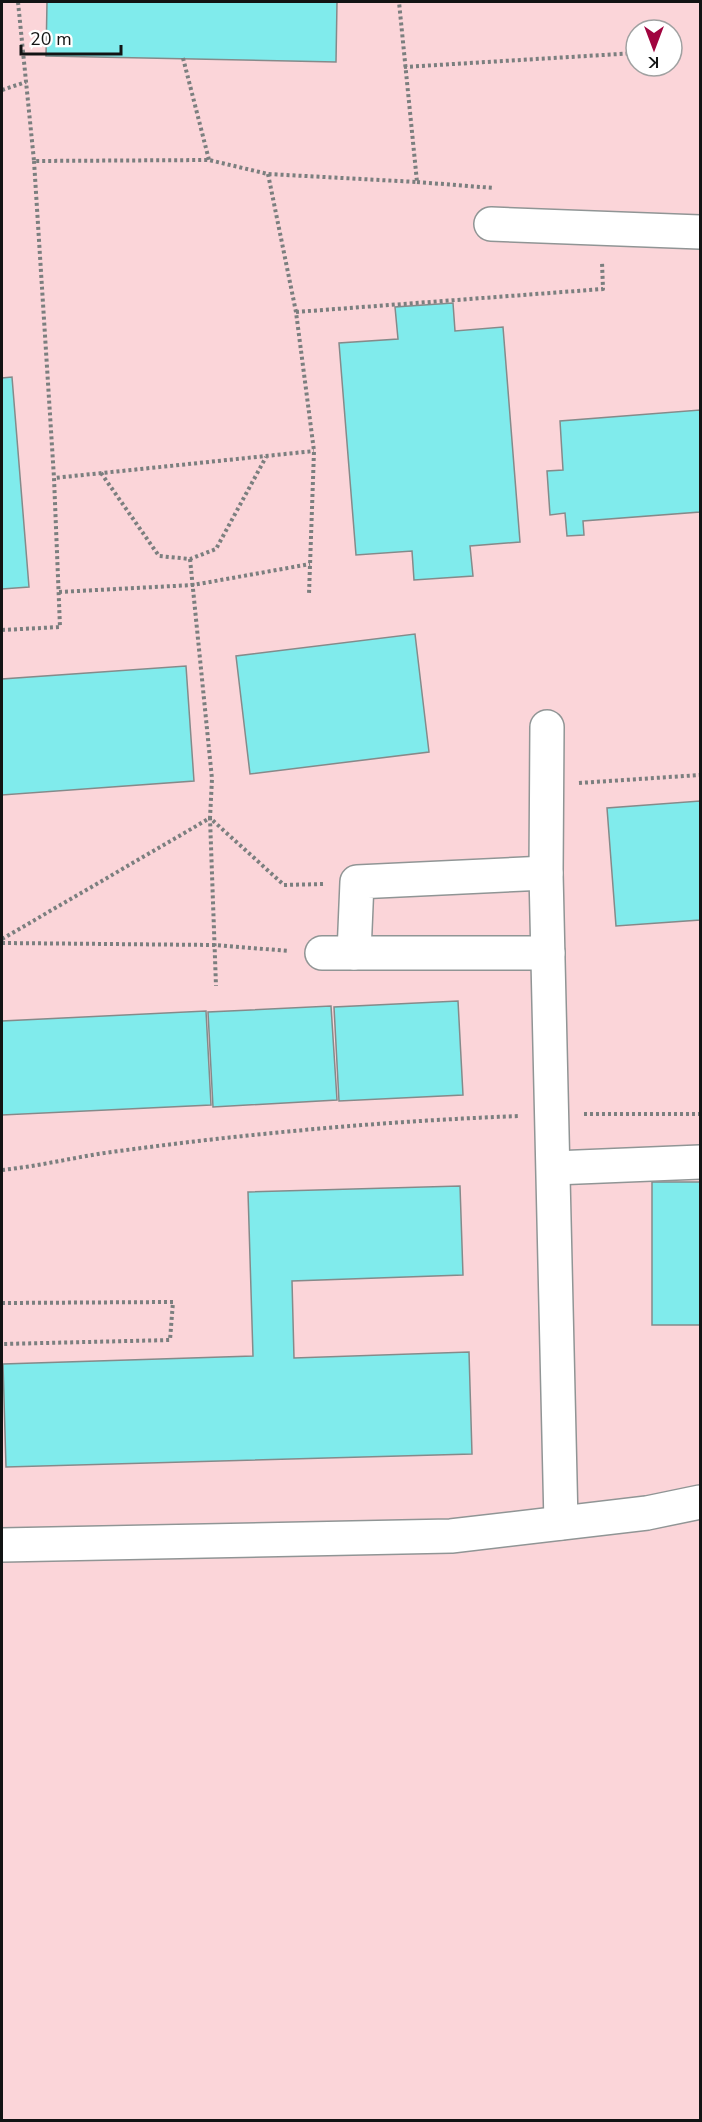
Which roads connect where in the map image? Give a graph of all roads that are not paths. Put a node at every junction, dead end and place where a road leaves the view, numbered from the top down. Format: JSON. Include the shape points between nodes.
{"nodes":[{"id":1,"x":491,"y":224,"type":"dead end"},
{"id":2,"x":700,"y":232,"type":"edge"},
{"id":3,"x":547,"y":727,"type":"dead end"},
{"id":4,"x":546,"y":873,"type":"junction"},
{"id":5,"x":322,"y":953,"type":"road end"},
{"id":6,"x":354,"y":953,"type":"junction"},
{"id":7,"x":548,"y":953,"type":"junction"},
{"id":8,"x":700,"y":1162,"type":"edge"},
{"id":9,"x":554,"y":1168,"type":"junction"},
{"id":10,"x":700,"y":1502,"type":"edge"},
{"id":11,"x":561,"y":1523,"type":"junction"},
{"id":12,"x":2,"y":1545,"type":"edge"}],
"edges":[{"from":1,"to":2,"type":"street"},
{"from":3,"to":4,"type":"street"},
{"from":4,"to":6,"type":"street","via":[[357,882]]},
{"from":4,"to":7,"type":"street"},
{"from":5,"to":6,"type":"street"},
{"from":6,"to":7,"type":"street"},
{"from":7,"to":9,"type":"street"},
{"from":8,"to":9,"type":"street"},
{"from":9,"to":11,"type":"street"},
{"from":10,"to":11,"type":"street"},
{"from":11,"to":12,"type":"street","via":[[451,1536]]}]}
